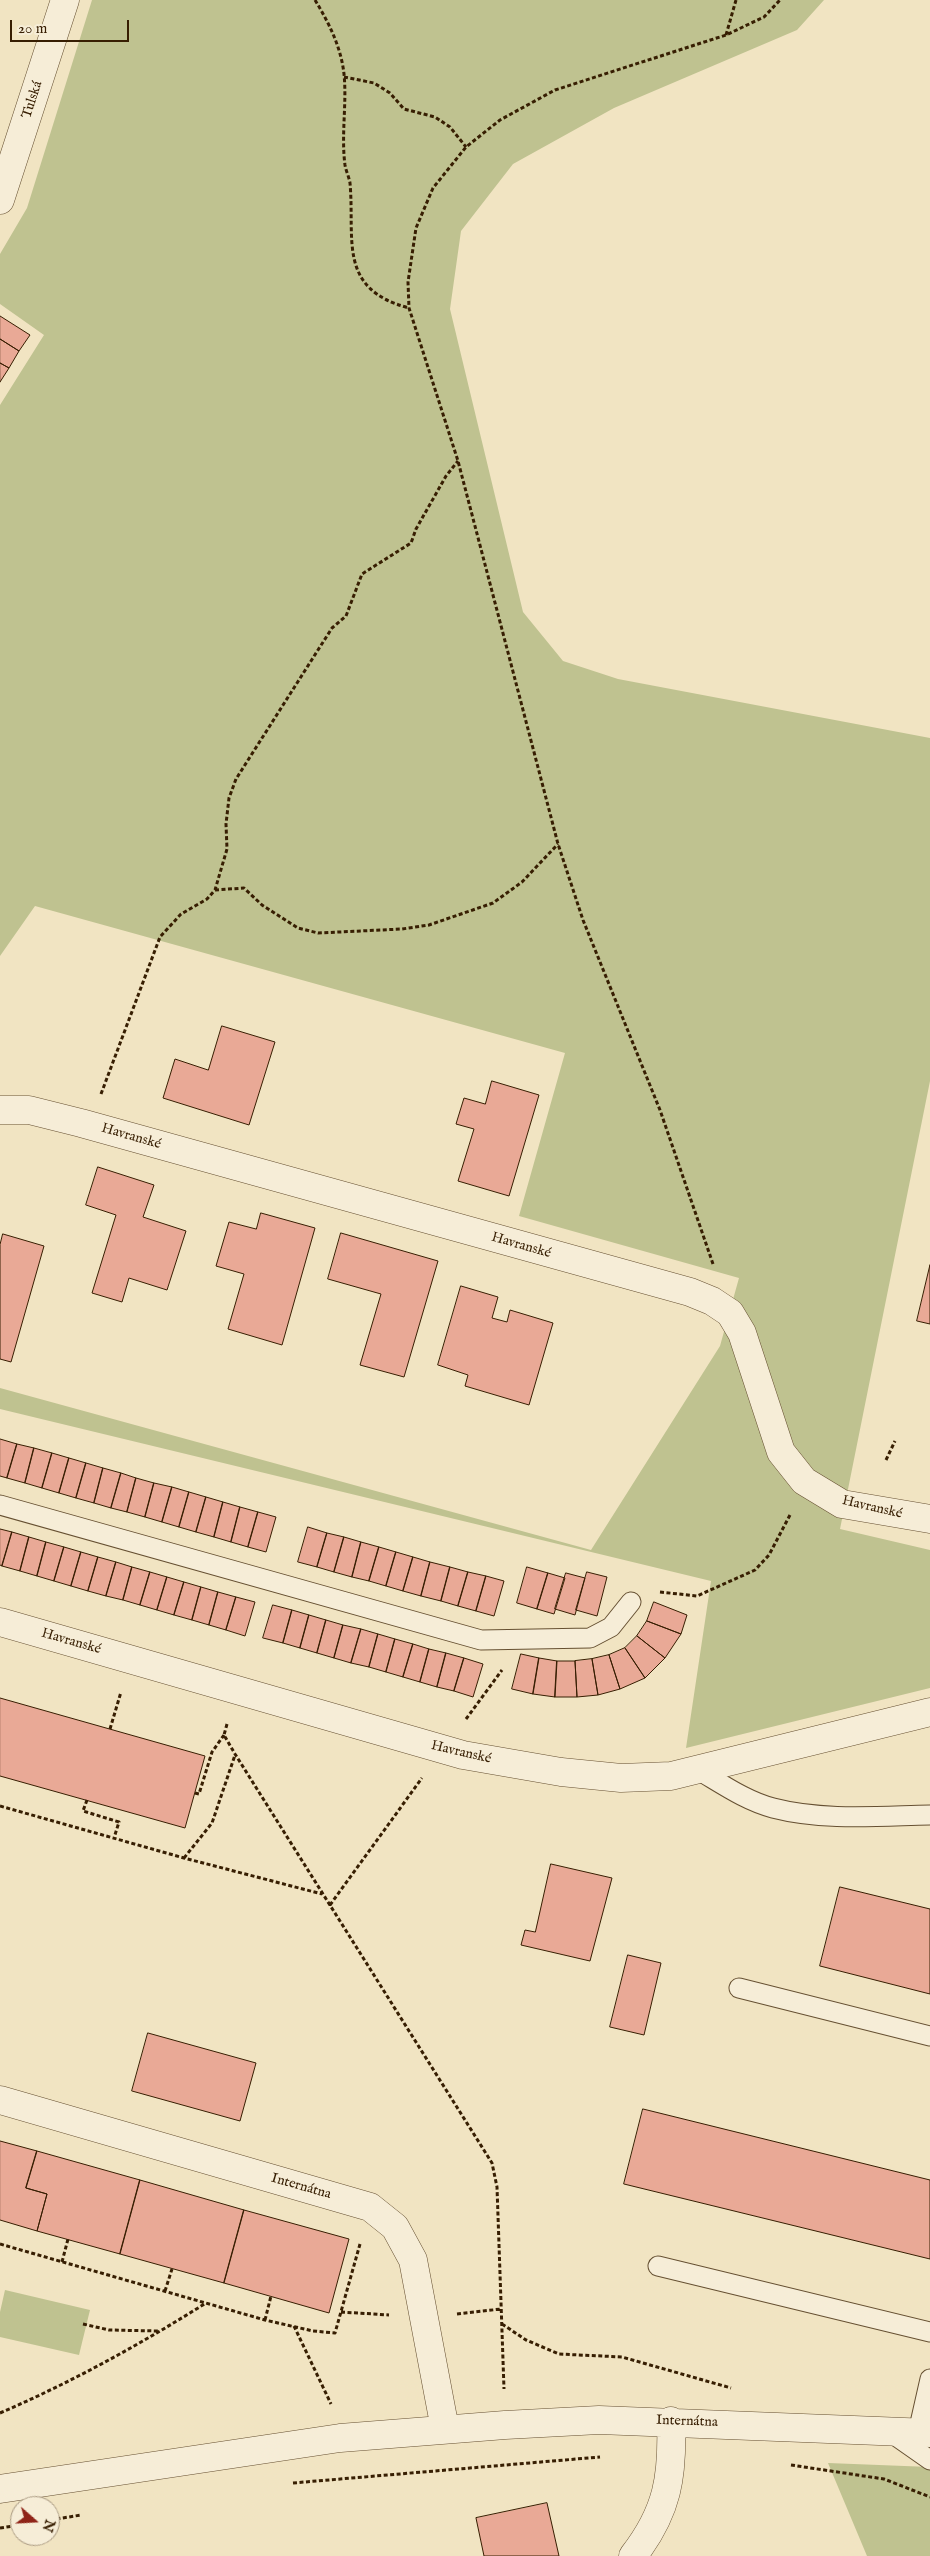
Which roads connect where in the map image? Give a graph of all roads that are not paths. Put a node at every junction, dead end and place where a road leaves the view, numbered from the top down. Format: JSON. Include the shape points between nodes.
{"nodes":[{"id":1,"x":65,"y":0,"type":"edge"},
{"id":2,"x":0,"y":200,"type":"edge"},
{"id":3,"x":0,"y":1110,"type":"edge"},
{"id":4,"x":0,"y":1505,"type":"edge"},
{"id":5,"x":930,"y":1520,"type":"edge"},
{"id":6,"x":632,"y":1602,"type":"road end"},
{"id":7,"x":0,"y":1622,"type":"edge"},
{"id":8,"x":930,"y":1712,"type":"edge"},
{"id":9,"x":698,"y":1770,"type":"junction"},
{"id":10,"x":930,"y":1815,"type":"edge"},
{"id":11,"x":739,"y":1988,"type":"dead end"},
{"id":12,"x":930,"y":2036,"type":"edge"},
{"id":13,"x":0,"y":2100,"type":"edge"},
{"id":14,"x":658,"y":2266,"type":"dead end"},
{"id":15,"x":930,"y":2332,"type":"edge"},
{"id":16,"x":930,"y":2380,"type":"edge"},
{"id":17,"x":671,"y":2422,"type":"junction"},
{"id":18,"x":445,"y":2429,"type":"junction"},
{"id":19,"x":890,"y":2431,"type":"junction"},
{"id":20,"x":924,"y":2433,"type":"edge"},
{"id":21,"x":930,"y":2460,"type":"edge"},
{"id":22,"x":0,"y":2489,"type":"edge"},
{"id":23,"x":633,"y":2556,"type":"edge"}],
"edges":[{"from":1,"to":2,"type":"street","name":"Tulská"},
{"from":3,"to":5,"type":"street","name":"Havranské","via":[[29,1110],[72,1121],[712,1300],[730,1313],[742,1333],[781,1452],[804,1481],[842,1504]]},
{"from":4,"to":6,"type":"lane","via":[[481,1640],[590,1638],[611,1627]]},
{"from":7,"to":9,"type":"street","name":"Havranské","via":[[463,1756],[621,1778],[671,1776]]},
{"from":8,"to":9,"type":"street","name":"Havranské"},
{"from":9,"to":10,"type":"lane","via":[[745,1798],[774,1808],[820,1814]]},
{"from":11,"to":12,"type":"lane"},
{"from":13,"to":18,"type":"street","name":"Internátna","via":[[370,2207],[394,2227],[413,2260]]},
{"from":14,"to":15,"type":"lane"},
{"from":16,"to":20,"type":"lane"},
{"from":17,"to":18,"type":"street","name":"Internátna","via":[[599,2420]]},
{"from":17,"to":19,"type":"street","name":"Internátna"},
{"from":17,"to":23,"type":"street","via":[[672,2458],[668,2491]]},
{"from":18,"to":22,"type":"street","name":"Internátna","via":[[340,2438]]},
{"from":19,"to":20,"type":"street","name":"Internátna"},
{"from":19,"to":21,"type":"lane"}]}
